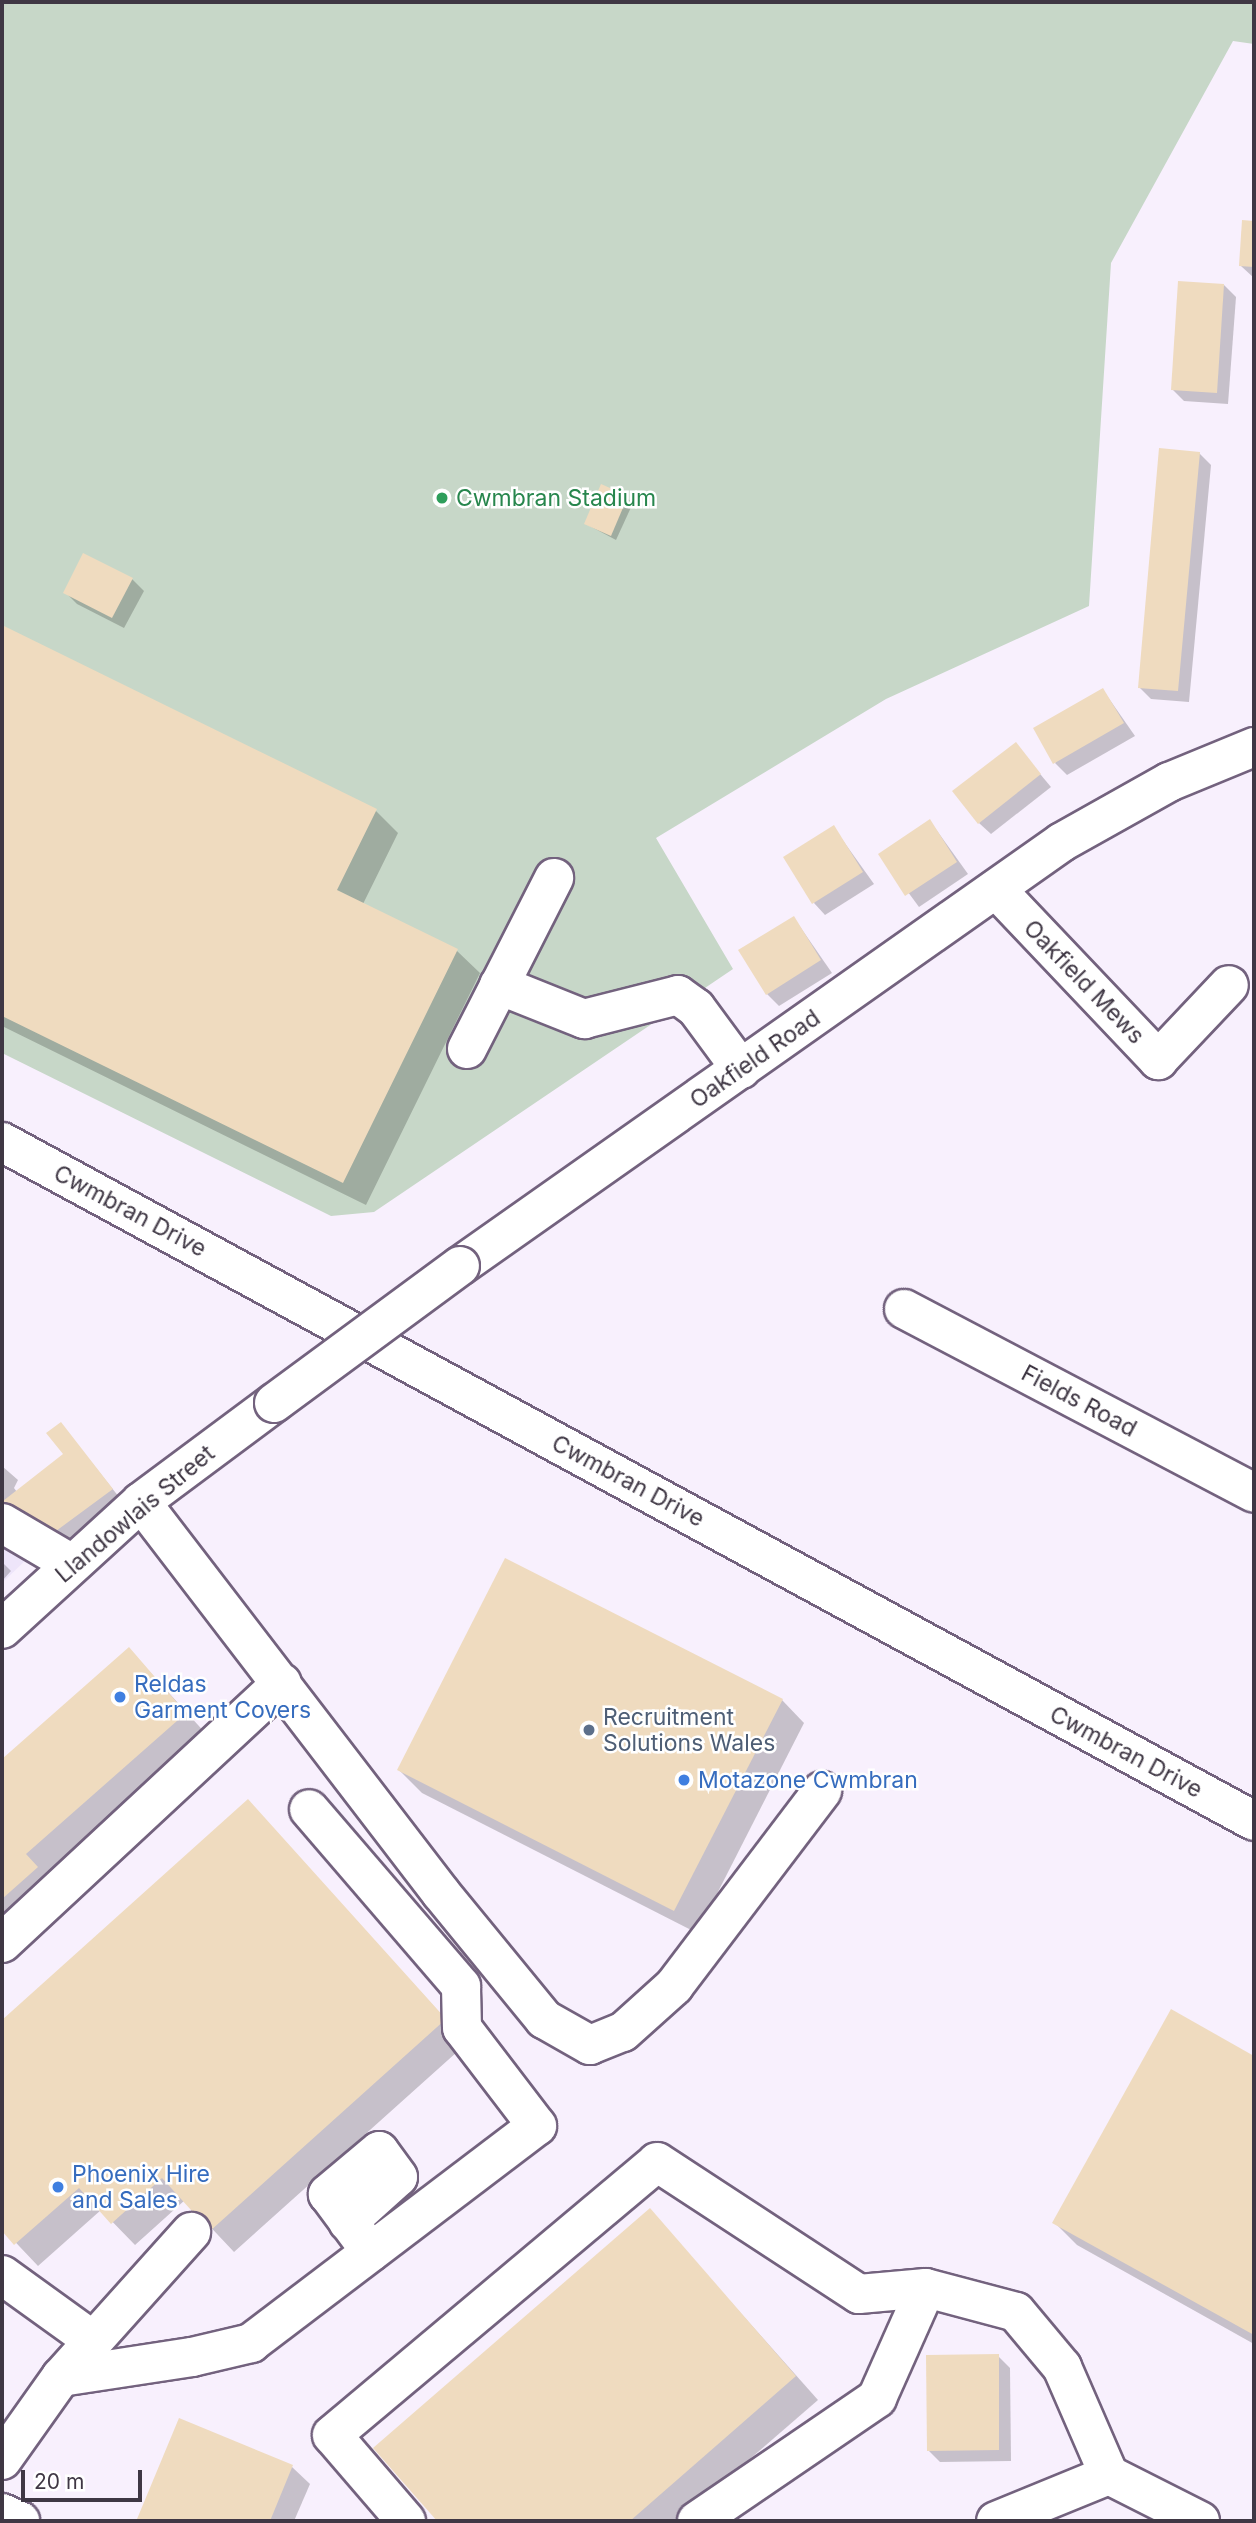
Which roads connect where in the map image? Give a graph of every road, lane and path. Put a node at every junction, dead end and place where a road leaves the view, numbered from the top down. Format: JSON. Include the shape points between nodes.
{"nodes":[{"id":1,"x":1254,"y":747,"type":"edge"},
{"id":2,"x":554,"y":878,"type":"dead end"},
{"id":3,"x":996,"y":889,"type":"junction"},
{"id":4,"x":499,"y":985,"type":"junction"},
{"id":5,"x":1229,"y":985,"type":"dead end"},
{"id":6,"x":467,"y":1049,"type":"dead end"},
{"id":7,"x":740,"y":1069,"type":"junction"},
{"id":8,"x":2,"y":1142,"type":"edge"},
{"id":9,"x":904,"y":1309,"type":"dead end"},
{"id":10,"x":274,"y":1403,"type":"joint"},
{"id":11,"x":1254,"y":1493,"type":"edge"},
{"id":12,"x":141,"y":1503,"type":"junction"},
{"id":13,"x":2,"y":1522,"type":"edge"},
{"id":14,"x":72,"y":1564,"type":"junction"},
{"id":15,"x":2,"y":1629,"type":"edge"},
{"id":16,"x":282,"y":1683,"type":"junction"},
{"id":17,"x":822,"y":1791,"type":"dead end"},
{"id":18,"x":309,"y":1809,"type":"dead end"},
{"id":19,"x":1254,"y":1821,"type":"edge"},
{"id":20,"x":2,"y":1943,"type":"edge"},
{"id":21,"x":348,"y":2222,"type":"dead end"},
{"id":22,"x":191,"y":2232,"type":"dead end"},
{"id":23,"x":371,"y":2252,"type":"junction"},
{"id":24,"x":2,"y":2274,"type":"edge"},
{"id":25,"x":926,"y":2288,"type":"junction"},
{"id":26,"x":92,"y":2340,"type":"junction"},
{"id":27,"x":61,"y":2376,"type":"junction"},
{"id":28,"x":2,"y":2460,"type":"edge"},
{"id":29,"x":1109,"y":2475,"type":"junction"},
{"id":30,"x":2,"y":2513,"type":"edge"},
{"id":31,"x":20,"y":2521,"type":"edge"},
{"id":32,"x":406,"y":2521,"type":"edge"},
{"id":33,"x":697,"y":2521,"type":"edge"},
{"id":34,"x":996,"y":2521,"type":"edge"},
{"id":35,"x":1200,"y":2521,"type":"edge"}],
"edges":[{"from":1,"to":3,"type":"street","name":"Oakfield Road","via":[[1122,806]]},
{"from":2,"to":4,"type":"street"},
{"from":3,"to":5,"type":"street","name":"Oakfield Mews","via":[[1158,1060]]},
{"from":3,"to":7,"type":"street","name":"Oakfield Road"},
{"from":4,"to":6,"type":"street"},
{"from":4,"to":7,"type":"street","via":[[584,1019],[678,995],[696,1008]]},
{"from":7,"to":10,"type":"street","name":"Oakfield Road","bridge":true},
{"from":8,"to":19,"type":"street","name":"Cwmbran Drive"},
{"from":9,"to":11,"type":"street","name":"Fields Road"},
{"from":10,"to":12,"type":"street","name":"Llandowlais Street"},
{"from":12,"to":14,"type":"street","name":"Llandowlais Street"},
{"from":12,"to":16,"type":"street"},
{"from":13,"to":14,"type":"street"},
{"from":14,"to":15,"type":"street","name":"Llandowlais Street"},
{"from":16,"to":17,"type":"street","via":[[441,1894],[544,2019],[590,2045],[623,2032],[674,1986]]},
{"from":16,"to":20,"type":"street"},
{"from":18,"to":23,"type":"street","via":[[461,1986],[462,2028],[537,2126]]},
{"from":21,"to":23,"type":"street"},
{"from":22,"to":26,"type":"street"},
{"from":23,"to":27,"type":"street","via":[[251,2343],[192,2357]]},
{"from":24,"to":26,"type":"street"},
{"from":25,"to":29,"type":"street","via":[[1016,2312],[1062,2367]]},
{"from":25,"to":32,"type":"street","via":[[859,2294],[657,2162],[332,2435]]},
{"from":25,"to":33,"type":"street","via":[[877,2398]]},
{"from":26,"to":27,"type":"street"},
{"from":27,"to":28,"type":"street"},
{"from":29,"to":34,"type":"street"},
{"from":29,"to":35,"type":"street"},
{"from":30,"to":31,"type":"street"}]}
